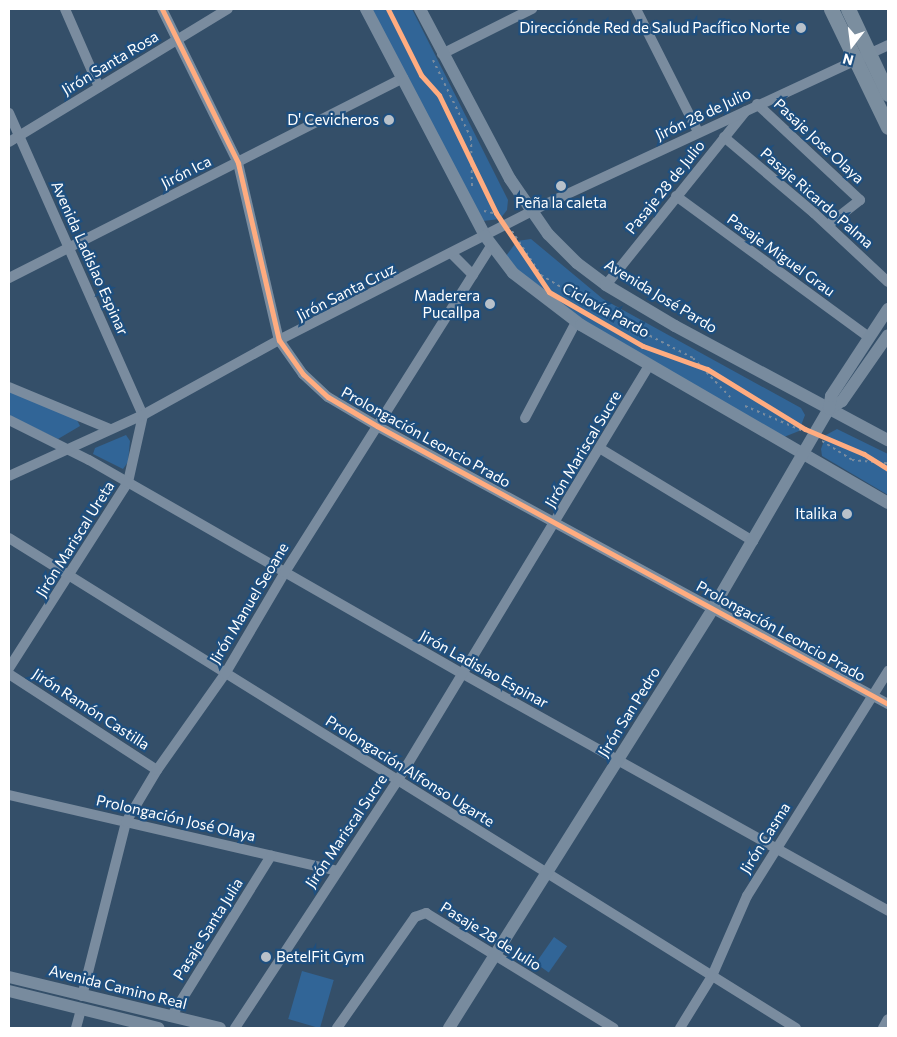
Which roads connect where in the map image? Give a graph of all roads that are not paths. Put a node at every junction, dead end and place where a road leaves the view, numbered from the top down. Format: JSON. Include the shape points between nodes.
{"nodes":[{"id":1,"x":65,"y":9,"type":"edge"},
{"id":2,"x":162,"y":9,"type":"edge"},
{"id":3,"x":228,"y":9,"type":"edge"},
{"id":4,"x":366,"y":9,"type":"edge"},
{"id":5,"x":420,"y":9,"type":"edge"},
{"id":6,"x":532,"y":9,"type":"edge"},
{"id":7,"x":636,"y":9,"type":"edge"},
{"id":8,"x":831,"y":9,"type":"edge"},
{"id":9,"x":848,"y":9,"type":"edge"},
{"id":10,"x":177,"y":40,"type":"junction"},
{"id":11,"x":888,"y":45,"type":"edge"},
{"id":12,"x":442,"y":54,"type":"junction"},
{"id":13,"x":862,"y":56,"type":"junction"},
{"id":14,"x":403,"y":78,"type":"junction"},
{"id":15,"x":99,"y":87,"type":"junction"},
{"id":16,"x":888,"y":94,"type":"edge"},
{"id":17,"x":753,"y":106,"type":"junction"},
{"id":18,"x":9,"y":113,"type":"edge"},
{"id":19,"x":888,"y":127,"type":"edge"},
{"id":20,"x":698,"y":132,"type":"junction"},
{"id":21,"x":19,"y":136,"type":"junction"},
{"id":22,"x":724,"y":138,"type":"junction"},
{"id":23,"x":9,"y":142,"type":"edge"},
{"id":24,"x":238,"y":163,"type":"junction"},
{"id":25,"x":676,"y":196,"type":"junction"},
{"id":26,"x":531,"y":212,"type":"junction"},
{"id":27,"x":828,"y":225,"type":"junction"},
{"id":28,"x":488,"y":241,"type":"junction"},
{"id":29,"x":70,"y":247,"type":"junction"},
{"id":30,"x":451,"y":253,"type":"junction"},
{"id":31,"x":473,"y":275,"type":"junction"},
{"id":32,"x":9,"y":278,"type":"edge"},
{"id":33,"x":888,"y":282,"type":"edge"},
{"id":34,"x":606,"y":285,"type":"junction"},
{"id":35,"x":888,"y":308,"type":"edge"},
{"id":36,"x":576,"y":322,"type":"junction"},
{"id":37,"x":888,"y":335,"type":"edge"},
{"id":38,"x":869,"y":337,"type":"junction"},
{"id":39,"x":278,"y":340,"type":"junction"},
{"id":40,"x":649,"y":366,"type":"junction"},
{"id":41,"x":9,"y":387,"type":"edge"},
{"id":42,"x":829,"y":409,"type":"junction"},
{"id":43,"x":143,"y":415,"type":"junction"},
{"id":44,"x":525,"y":418,"type":"dead end"},
{"id":45,"x":9,"y":420,"type":"edge"},
{"id":46,"x":377,"y":426,"type":"junction"},
{"id":47,"x":110,"y":429,"type":"junction"},
{"id":48,"x":888,"y":440,"type":"edge"},
{"id":49,"x":601,"y":449,"type":"junction"},
{"id":50,"x":67,"y":450,"type":"junction"},
{"id":51,"x":801,"y":455,"type":"junction"},
{"id":52,"x":9,"y":476,"type":"edge"},
{"id":53,"x":128,"y":482,"type":"junction"},
{"id":54,"x":888,"y":502,"type":"edge"},
{"id":55,"x":557,"y":523,"type":"junction"},
{"id":56,"x":9,"y":538,"type":"edge"},
{"id":57,"x":753,"y":541,"type":"junction"},
{"id":58,"x":285,"y":572,"type":"junction"},
{"id":59,"x":70,"y":577,"type":"junction"},
{"id":60,"x":713,"y":608,"type":"junction"},
{"id":61,"x":9,"y":668,"type":"edge"},
{"id":62,"x":888,"y":671,"type":"edge"},
{"id":63,"x":9,"y":674,"type":"edge"},
{"id":64,"x":225,"y":674,"type":"junction"},
{"id":65,"x":463,"y":674,"type":"junction"},
{"id":66,"x":873,"y":696,"type":"junction"},
{"id":67,"x":888,"y":704,"type":"edge"},
{"id":68,"x":618,"y":760,"type":"junction"},
{"id":69,"x":157,"y":770,"type":"junction"},
{"id":70,"x":398,"y":780,"type":"junction"},
{"id":71,"x":9,"y":795,"type":"edge"},
{"id":72,"x":126,"y":822,"type":"junction"},
{"id":73,"x":775,"y":848,"type":"junction"},
{"id":74,"x":271,"y":856,"type":"junction"},
{"id":75,"x":337,"y":871,"type":"junction"},
{"id":76,"x":548,"y":873,"type":"junction"},
{"id":77,"x":888,"y":912,"type":"edge"},
{"id":78,"x":495,"y":957,"type":"junction"},
{"id":79,"x":712,"y":976,"type":"junction"},
{"id":80,"x":9,"y":977,"type":"edge"},
{"id":81,"x":9,"y":991,"type":"edge"},
{"id":82,"x":82,"y":996,"type":"junction"},
{"id":83,"x":81,"y":1009,"type":"junction"},
{"id":84,"x":171,"y":1017,"type":"junction"},
{"id":85,"x":888,"y":1020,"type":"edge"},
{"id":86,"x":76,"y":1028,"type":"edge"},
{"id":87,"x":159,"y":1028,"type":"edge"},
{"id":88,"x":220,"y":1028,"type":"edge"},
{"id":89,"x":235,"y":1028,"type":"edge"},
{"id":90,"x":337,"y":1028,"type":"edge"},
{"id":91,"x":449,"y":1028,"type":"edge"},
{"id":92,"x":614,"y":1028,"type":"edge"},
{"id":93,"x":680,"y":1028,"type":"edge"},
{"id":94,"x":796,"y":1028,"type":"edge"},
{"id":95,"x":883,"y":1028,"type":"edge"}],
"edges":[{"from":1,"to":15,"type":"street"},
{"from":2,"to":10,"type":"street","name":"Prolongación Leoncio Prado"},
{"from":3,"to":10,"type":"street","name":"Jirón Santa Rosa"},
{"from":4,"to":14,"type":"main road"},
{"from":5,"to":12,"type":"main road","name":"Avenida José Pardo"},
{"from":6,"to":12,"type":"street"},
{"from":7,"to":20,"type":"street"},
{"from":8,"to":13,"type":"highway"},
{"from":9,"to":13,"type":"highway"},
{"from":10,"to":15,"type":"street","name":"Jirón Santa Rosa"},
{"from":10,"to":24,"type":"street","name":"Prolongación Leoncio Prado"},
{"from":11,"to":13,"type":"street","name":"Jirón 28 de Julio"},
{"from":12,"to":26,"type":"main road","name":"Avenida José Pardo"},
{"from":13,"to":16,"type":"highway"},
{"from":13,"to":17,"type":"street","name":"Jirón 28 de Julio"},
{"from":13,"to":19,"type":"highway"},
{"from":14,"to":24,"type":"street","name":"Jirón Ica"},
{"from":14,"to":28,"type":"main road"},
{"from":15,"to":21,"type":"street","name":"Jirón Santa Rosa"},
{"from":17,"to":20,"type":"street","name":"Jirón 28 de Julio"},
{"from":17,"to":22,"type":"street","name":"Pasaje 28 de Julio"},
{"from":17,"to":27,"type":"street","name":"Pasaje Jose Olaya","via":[[860,200]]},
{"from":18,"to":21,"type":"street","name":"Avenida Ladislao Espinar"},
{"from":20,"to":26,"type":"street","name":"Jirón 28 de Julio"},
{"from":21,"to":23,"type":"street","name":"Jirón Santa Rosa"},
{"from":21,"to":29,"type":"street","name":"Avenida Ladislao Espinar"},
{"from":22,"to":25,"type":"street","name":"Pasaje 28 de Julio"},
{"from":22,"to":27,"type":"street","name":"Pasaje Ricardo Palma"},
{"from":24,"to":29,"type":"street","name":"Jirón Ica"},
{"from":24,"to":39,"type":"street","name":"Prolongación Leoncio Prado"},
{"from":25,"to":34,"type":"street","name":"Pasaje 28 de Julio"},
{"from":25,"to":38,"type":"street","name":"Pasaje Miguel Grau"},
{"from":26,"to":28,"type":"street","name":"Jirón Santa Cruz","via":[[504,226]]},
{"from":26,"to":34,"type":"main road","name":"Avenida José Pardo","via":[[577,263]]},
{"from":27,"to":33,"type":"street","name":"Pasaje Ricardo Palma"},
{"from":28,"to":30,"type":"street","name":"Jirón Santa Cruz"},
{"from":28,"to":31,"type":"street","name":"Jirón Manuel Seoane"},
{"from":28,"to":36,"type":"main road","via":[[513,273]]},
{"from":29,"to":32,"type":"street","name":"Jirón Ica"},
{"from":29,"to":43,"type":"street","name":"Avenida Ladislao Espinar"},
{"from":30,"to":31,"type":"street"},
{"from":30,"to":39,"type":"street","name":"Jirón Santa Cruz"},
{"from":31,"to":46,"type":"street","name":"Jirón Manuel Seoane"},
{"from":34,"to":42,"type":"main road","name":"Avenida José Pardo"},
{"from":35,"to":38,"type":"main road","name":"Jirón San Pedro"},
{"from":36,"to":40,"type":"main road"},
{"from":36,"to":44,"type":"street"},
{"from":37,"to":42,"type":"main road","name":"Jirón San Pedro","via":[[842,401]]},
{"from":38,"to":42,"type":"main road","name":"Jirón San Pedro","via":[[831,396]]},
{"from":39,"to":43,"type":"street","name":"Jirón Santa Cruz"},
{"from":39,"to":46,"type":"street","name":"Prolongación Leoncio Prado","via":[[303,374],[328,397]]},
{"from":40,"to":49,"type":"street","name":"Jirón Mariscal Sucre"},
{"from":40,"to":51,"type":"main road"},
{"from":41,"to":47,"type":"street"},
{"from":42,"to":48,"type":"main road","name":"Avenida José Pardo"},
{"from":42,"to":51,"type":"main road","name":"Jirón San Pedro"},
{"from":43,"to":47,"type":"street","name":"Jirón Santa Cruz"},
{"from":43,"to":53,"type":"street","name":"Jirón Mariscal Ureta"},
{"from":45,"to":50,"type":"street","name":"Jirón Ladislao Espinar"},
{"from":46,"to":55,"type":"street","name":"Prolongación Leoncio Prado"},
{"from":46,"to":58,"type":"street","name":"Jirón Manuel Seoane"},
{"from":47,"to":50,"type":"street","name":"Jirón Santa Cruz"},
{"from":49,"to":55,"type":"street","name":"Jirón Mariscal Sucre"},
{"from":49,"to":57,"type":"street"},
{"from":50,"to":52,"type":"street","name":"Jirón Santa Cruz"},
{"from":50,"to":53,"type":"street","name":"Jirón Ladislao Espinar"},
{"from":51,"to":54,"type":"main road"},
{"from":51,"to":57,"type":"main road","name":"Jirón San Pedro"},
{"from":53,"to":58,"type":"street","name":"Jirón Ladislao Espinar"},
{"from":53,"to":59,"type":"street","name":"Jirón Mariscal Ureta"},
{"from":55,"to":60,"type":"street","name":"Prolongación Leoncio Prado"},
{"from":55,"to":65,"type":"street","name":"Jirón Mariscal Sucre"},
{"from":56,"to":59,"type":"street","name":"Prolongación Alfonso Ugarte"},
{"from":57,"to":60,"type":"main road","name":"Jirón San Pedro"},
{"from":58,"to":64,"type":"street","name":"Jirón Manuel Seoane"},
{"from":58,"to":65,"type":"street","name":"Jirón Ladislao Espinar"},
{"from":59,"to":61,"type":"street","name":"Jirón Mariscal Ureta"},
{"from":59,"to":64,"type":"street","name":"Prolongación Alfonso Ugarte"},
{"from":60,"to":66,"type":"street","name":"Prolongación Leoncio Prado"},
{"from":60,"to":68,"type":"main road","name":"Jirón San Pedro"},
{"from":62,"to":66,"type":"street","name":"Jirón Casma"},
{"from":63,"to":69,"type":"street","name":"Jirón Ramón Castilla"},
{"from":64,"to":69,"type":"street","name":"Jirón Manuel Seoane"},
{"from":64,"to":70,"type":"street","name":"Prolongación Alfonso Ugarte"},
{"from":65,"to":68,"type":"street","name":"Jirón Ladislao Espinar"},
{"from":65,"to":70,"type":"street","name":"Jirón Mariscal Sucre"},
{"from":66,"to":67,"type":"street","name":"Prolongación Leoncio Prado"},
{"from":66,"to":73,"type":"street","name":"Jirón Casma"},
{"from":68,"to":73,"type":"street","name":"Jirón Ladislao Espinar"},
{"from":68,"to":76,"type":"main road","name":"Jirón San Pedro"},
{"from":69,"to":72,"type":"street","name":"Jirón Manuel Seoane"},
{"from":70,"to":75,"type":"street","name":"Jirón Mariscal Sucre"},
{"from":70,"to":76,"type":"street","name":"Prolongación Alfonso Ugarte"},
{"from":71,"to":72,"type":"street","name":"Prolongación José Olaya"},
{"from":72,"to":74,"type":"street","name":"Prolongación José Olaya"},
{"from":72,"to":82,"type":"street","name":"Jirón Manuel Seoane"},
{"from":73,"to":77,"type":"street","name":"Jirón Ladislao Espinar"},
{"from":73,"to":79,"type":"street","name":"Jirón Casma","via":[[747,896]]},
{"from":74,"to":75,"type":"street","name":"Prolongación José Olaya"},
{"from":74,"to":84,"type":"street","name":"Pasaje Santa Julia"},
{"from":75,"to":89,"type":"street","name":"Jirón Mariscal Sucre"},
{"from":76,"to":78,"type":"main road","name":"Jirón San Pedro"},
{"from":76,"to":79,"type":"street","name":"Prolongación Alfonso Ugarte"},
{"from":78,"to":90,"type":"street","name":"Pasaje 28 de Julio","via":[[426,913],[420,914]]},
{"from":78,"to":91,"type":"main road","name":"Jirón San Pedro"},
{"from":78,"to":92,"type":"street","name":"Pasaje 28 de Julio"},
{"from":79,"to":93,"type":"street","name":"Jirón Casma"},
{"from":79,"to":94,"type":"street","name":"Prolongación Alfonso Ugarte"},
{"from":80,"to":82,"type":"main road","name":"Avenida Camino Real"},
{"from":81,"to":83,"type":"main road","name":"Avenida Camino Real"},
{"from":82,"to":84,"type":"main road","name":"Avenida Camino Real"},
{"from":83,"to":86,"type":"street"},
{"from":83,"to":87,"type":"main road","name":"Avenida Camino Real"},
{"from":84,"to":88,"type":"main road","name":"Avenida Camino Real"},
{"from":85,"to":95,"type":"street"}]}
